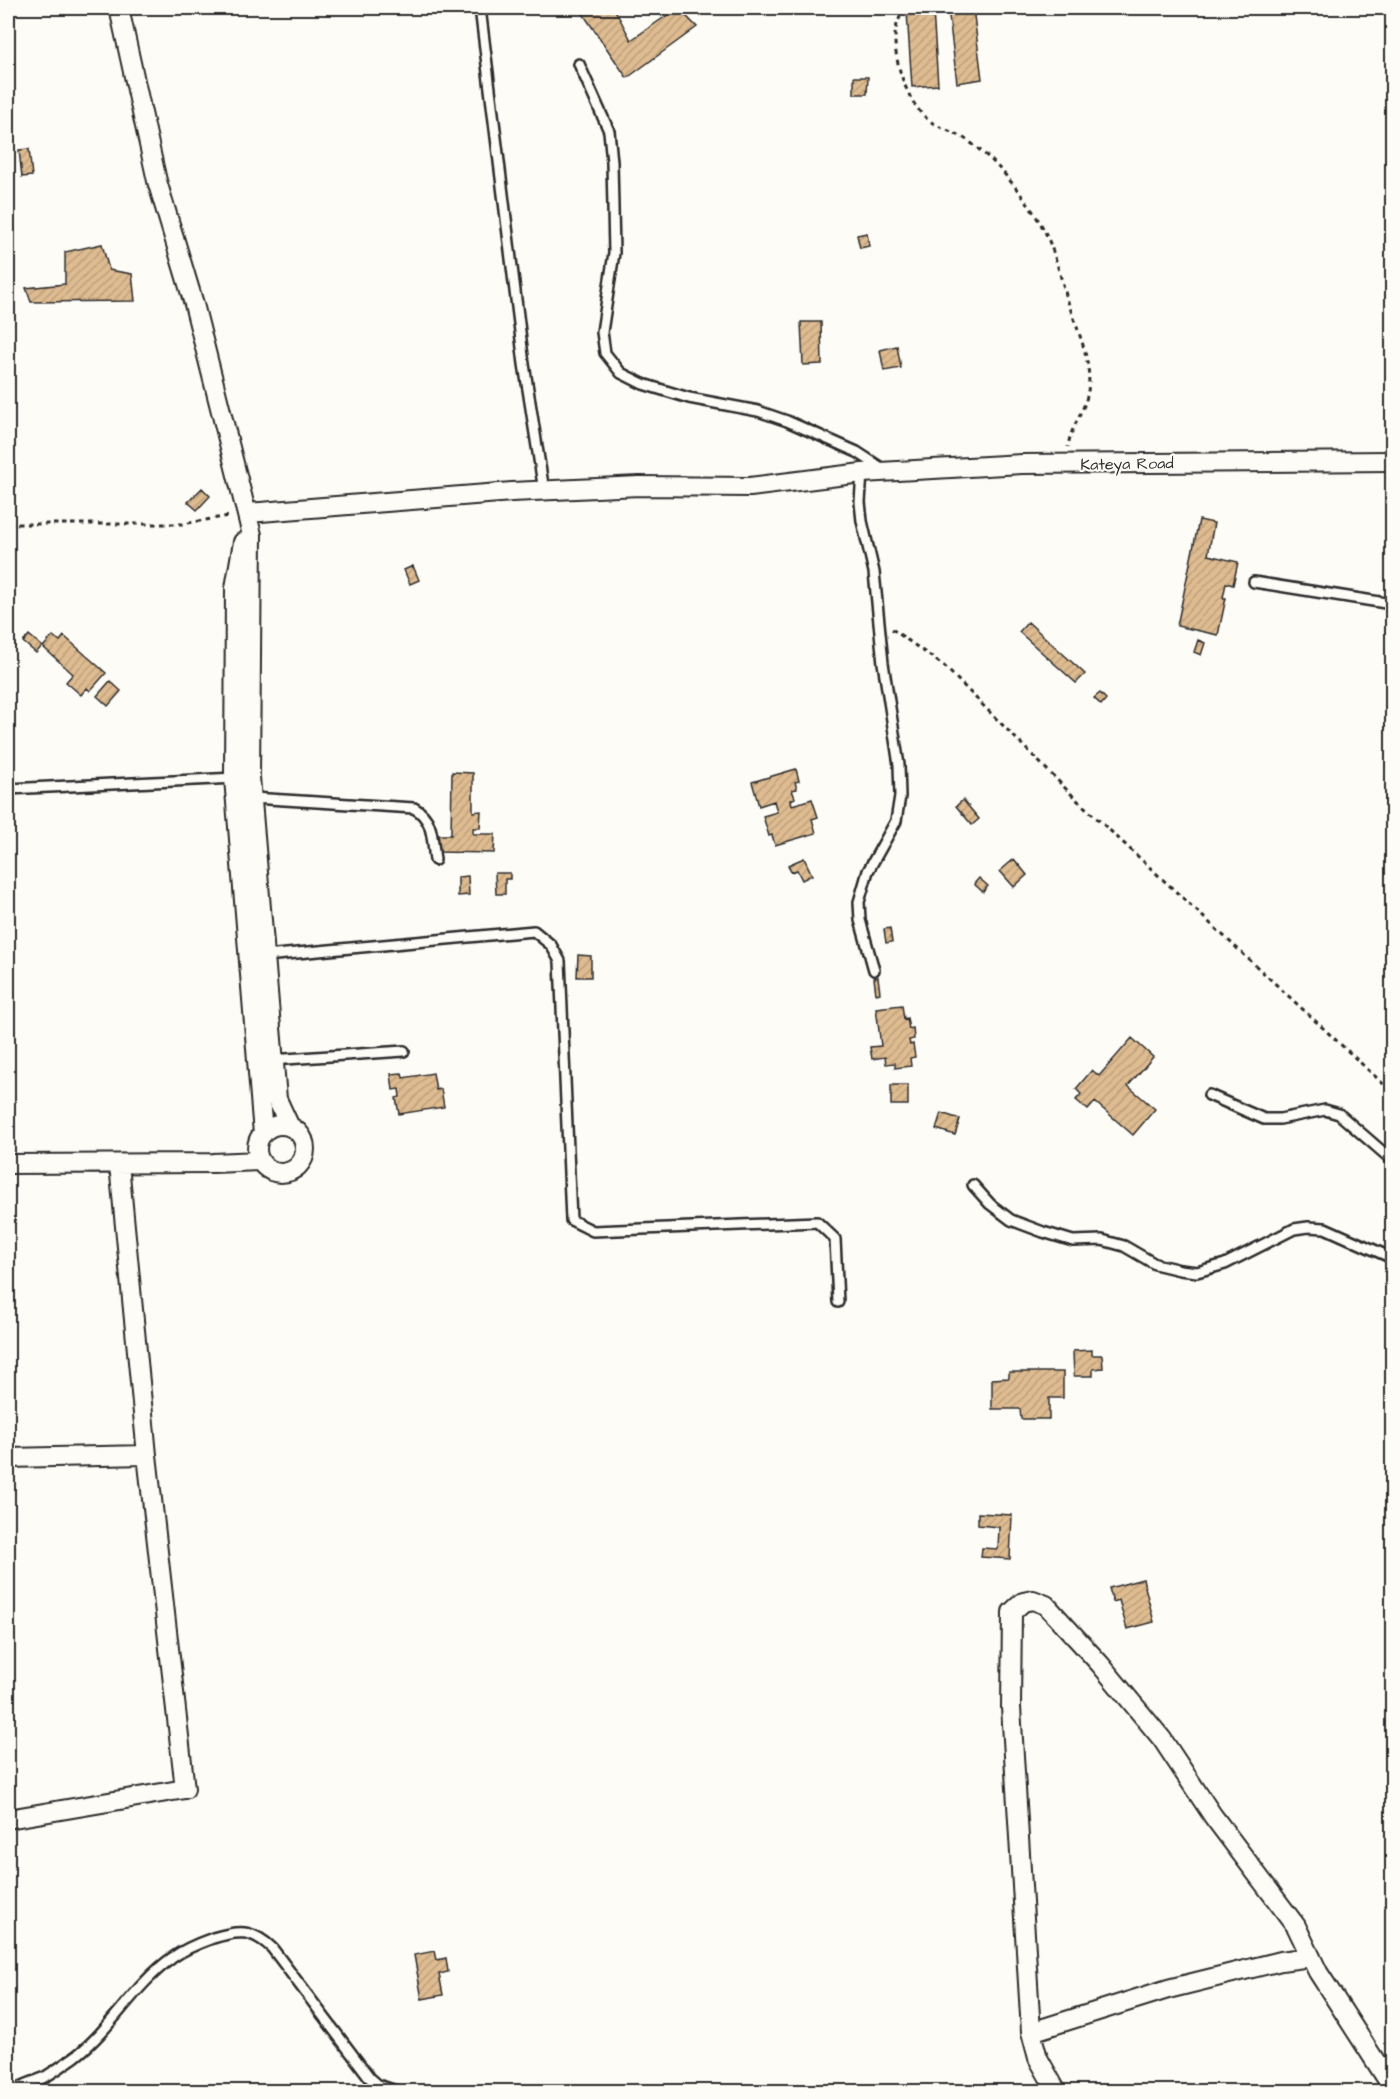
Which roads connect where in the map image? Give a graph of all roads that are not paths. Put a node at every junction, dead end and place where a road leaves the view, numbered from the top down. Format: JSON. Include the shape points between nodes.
{"nodes":[{"id":1,"x":119,"y":8,"type":"edge"},
{"id":2,"x":480,"y":8,"type":"edge"},
{"id":3,"x":579,"y":64,"type":"dead end"},
{"id":4,"x":1392,"y":461,"type":"edge"},
{"id":5,"x":887,"y":471,"type":"junction"},
{"id":6,"x":862,"y":473,"type":"junction"},
{"id":7,"x":544,"y":491,"type":"junction"},
{"id":8,"x":248,"y":513,"type":"junction"},
{"id":9,"x":1254,"y":582,"type":"dead end"},
{"id":10,"x":1392,"y":604,"type":"edge"},
{"id":11,"x":242,"y":778,"type":"junction"},
{"id":12,"x":8,"y":789,"type":"edge"},
{"id":13,"x":252,"y":798,"type":"junction"},
{"id":14,"x":435,"y":860,"type":"dead end"},
{"id":15,"x":265,"y":957,"type":"junction"},
{"id":16,"x":874,"y":970,"type":"dead end"},
{"id":17,"x":405,"y":1051,"type":"dead end"},
{"id":18,"x":265,"y":1061,"type":"junction"},
{"id":19,"x":1209,"y":1095,"type":"dead end"},
{"id":20,"x":290,"y":1127,"type":"junction"},
{"id":21,"x":263,"y":1134,"type":"junction"},
{"id":22,"x":1392,"y":1160,"type":"edge"},
{"id":23,"x":259,"y":1161,"type":"junction"},
{"id":24,"x":8,"y":1164,"type":"edge"},
{"id":25,"x":119,"y":1164,"type":"junction"},
{"id":26,"x":973,"y":1185,"type":"dead end"},
{"id":27,"x":1392,"y":1258,"type":"edge"},
{"id":28,"x":837,"y":1302,"type":"dead end"},
{"id":29,"x":147,"y":1455,"type":"junction"},
{"id":30,"x":8,"y":1458,"type":"edge"},
{"id":31,"x":8,"y":1819,"type":"edge"},
{"id":32,"x":1311,"y":1957,"type":"junction"},
{"id":33,"x":1031,"y":2032,"type":"junction"},
{"id":34,"x":1392,"y":2087,"type":"edge"},
{"id":35,"x":11,"y":2089,"type":"edge"},
{"id":36,"x":399,"y":2091,"type":"edge"},
{"id":37,"x":1057,"y":2091,"type":"edge"}],
"edges":[{"from":1,"to":8,"type":"street","via":[[157,181],[194,304]]},
{"from":2,"to":7,"type":"lane"},
{"from":3,"to":5,"type":"lane","via":[[609,131],[612,162],[614,253],[602,332],[605,353],[621,373],[643,384],[787,421],[857,452]]},
{"from":4,"to":5,"type":"street","name":"Kateya Road","via":[[1066,463]]},
{"from":5,"to":6,"type":"street","name":"Kateya Road"},
{"from":6,"to":7,"type":"street","name":"Kateya Road","via":[[750,487],[639,486]]},
{"from":6,"to":16,"type":"lane","via":[[862,521],[874,572],[900,796],[896,820],[868,871],[860,902],[860,920]]},
{"from":7,"to":8,"type":"street","name":"Kateya Road"},
{"from":8,"to":11,"type":"street","via":[[252,535]]},
{"from":8,"to":11,"type":"street","via":[[235,588]]},
{"from":9,"to":10,"type":"lane"},
{"from":11,"to":12,"type":"lane"},
{"from":11,"to":13,"type":"street"},
{"from":11,"to":18,"type":"street"},
{"from":13,"to":14,"type":"lane","via":[[414,808],[429,820]]},
{"from":13,"to":15,"type":"street"},
{"from":15,"to":18,"type":"street"},
{"from":15,"to":28,"type":"lane","via":[[534,931],[551,945],[560,961],[571,1220],[593,1231],[817,1222],[835,1239]]},
{"from":17,"to":18,"type":"lane"},
{"from":18,"to":20,"type":"street"},
{"from":18,"to":21,"type":"street"},
{"from":19,"to":22,"type":"lane","via":[[1264,1119],[1325,1110],[1339,1114]]},
{"from":20,"to":21,"type":"street","via":[[278,1125]]},
{"from":20,"to":23,"type":"street","via":[[301,1135],[305,1148],[296,1168],[275,1173]]},
{"from":21,"to":23,"type":"street","via":[[257,1146]]},
{"from":23,"to":25,"type":"street"},
{"from":24,"to":25,"type":"street"},
{"from":25,"to":29,"type":"street"},
{"from":26,"to":27,"type":"lane","via":[[1011,1220],[1073,1241],[1102,1240],[1124,1246],[1155,1264],[1197,1272],[1225,1264],[1294,1229],[1308,1227],[1325,1228]]},
{"from":29,"to":30,"type":"street"},
{"from":29,"to":31,"type":"street","via":[[185,1789]]},
{"from":32,"to":33,"type":"street","via":[[1168,1989]]},
{"from":32,"to":33,"type":"street","via":[[1296,1926],[1213,1816],[1162,1739],[1047,1605],[1033,1600],[1023,1602],[1012,1612],[1011,1707]]},
{"from":32,"to":34,"type":"street"},
{"from":33,"to":37,"type":"street","via":[[1038,2058]]},
{"from":35,"to":36,"type":"lane","via":[[45,2077],[76,2056],[172,1957],[226,1934],[247,1932],[272,1948],[369,2078]]}]}
